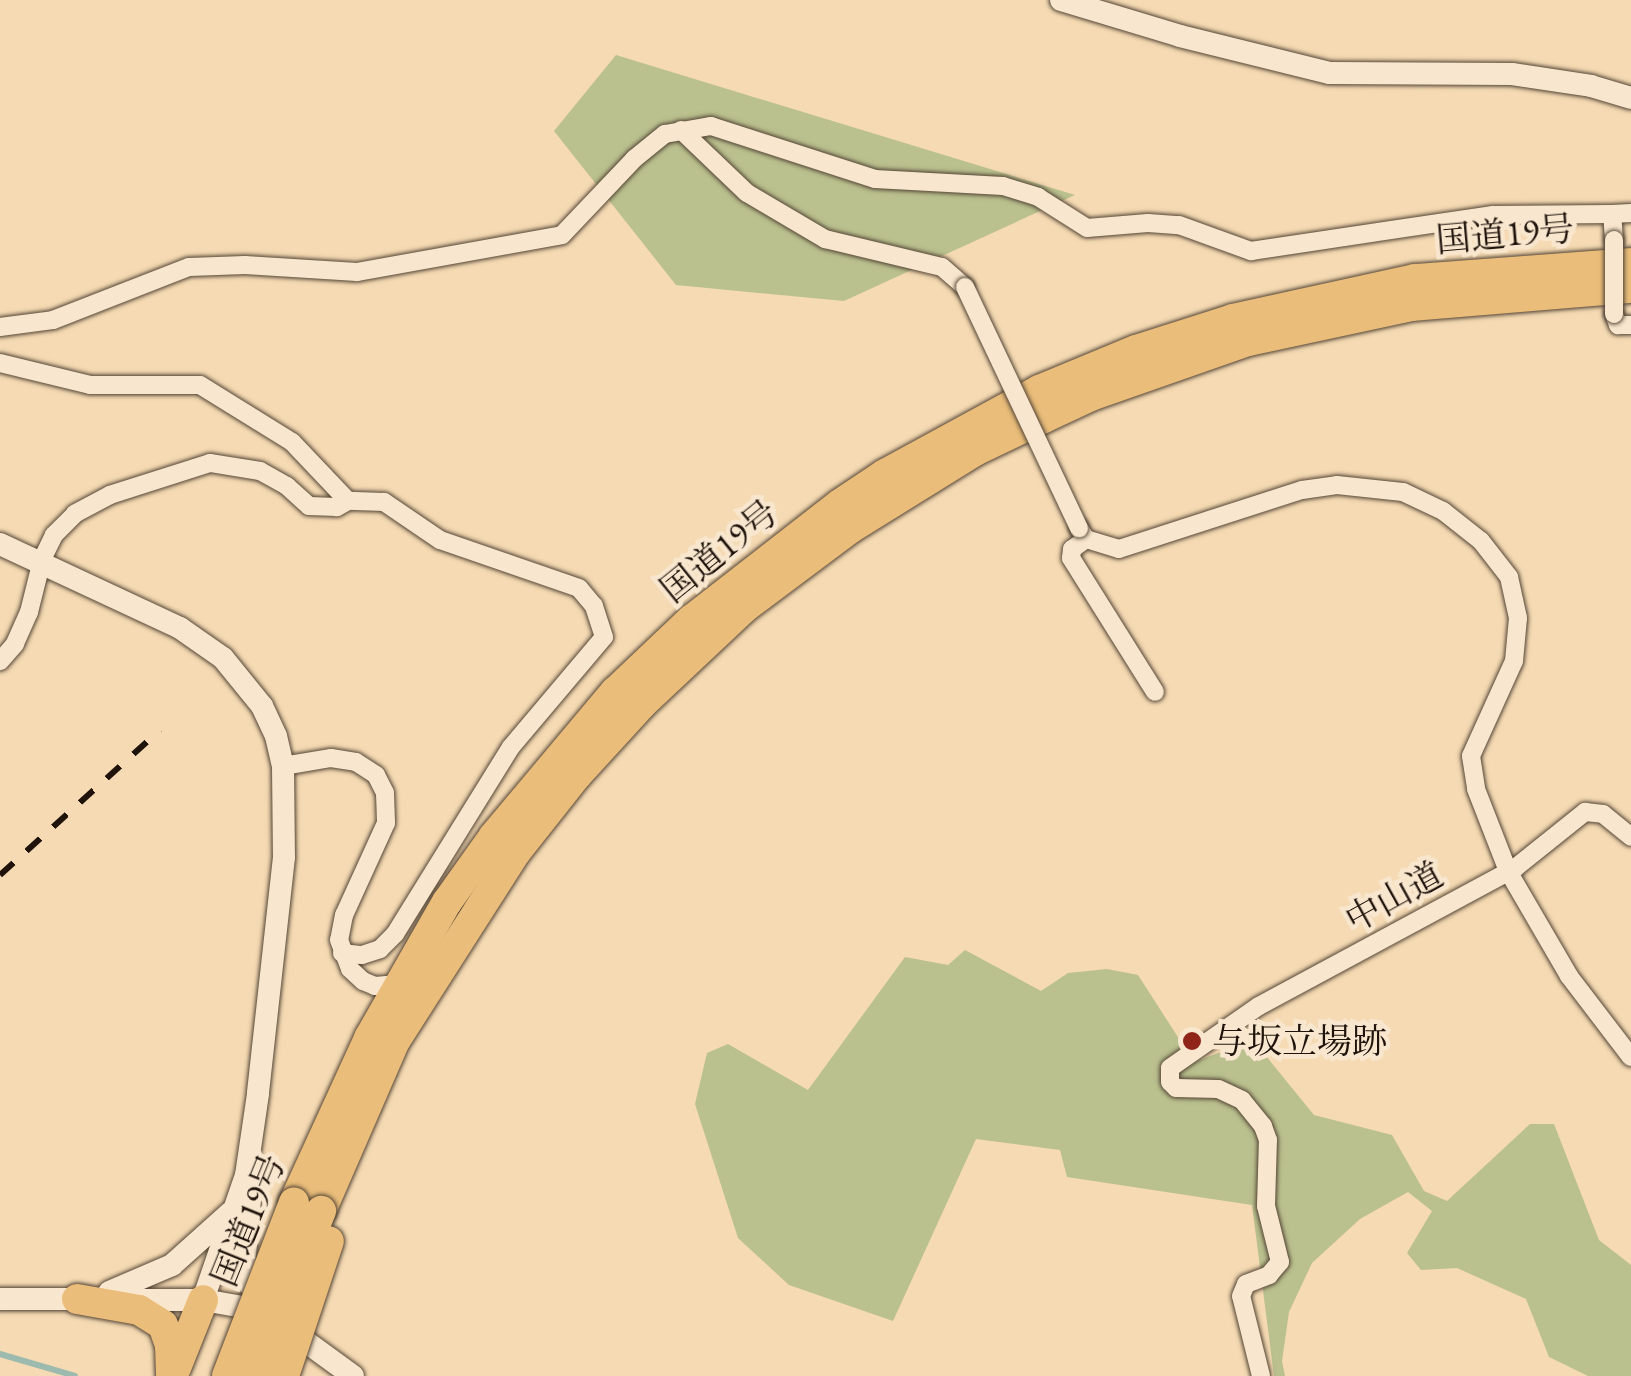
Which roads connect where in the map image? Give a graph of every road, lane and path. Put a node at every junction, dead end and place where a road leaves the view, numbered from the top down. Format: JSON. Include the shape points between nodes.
{"nodes":[{"id":1,"x":1061,"y":0,"type":"edge"},
{"id":2,"x":1631,"y":98,"type":"edge"},
{"id":3,"x":681,"y":130,"type":"junction"},
{"id":4,"x":1621,"y":214,"type":"edge"},
{"id":5,"x":1622,"y":251,"type":"edge"},
{"id":6,"x":1623,"y":301,"type":"edge"},
{"id":7,"x":1631,"y":325,"type":"edge"},
{"id":8,"x":0,"y":327,"type":"edge"},
{"id":9,"x":0,"y":363,"type":"edge"},
{"id":10,"x":348,"y":500,"type":"junction"},
{"id":11,"x":1082,"y":534,"type":"junction"},
{"id":12,"x":0,"y":544,"type":"edge"},
{"id":13,"x":42,"y":560,"type":"junction"},
{"id":14,"x":0,"y":660,"type":"edge"},
{"id":15,"x":1155,"y":692,"type":"dead end"},
{"id":16,"x":283,"y":766,"type":"junction"},
{"id":17,"x":1631,"y":838,"type":"edge"},
{"id":18,"x":1508,"y":871,"type":"junction"},
{"id":19,"x":342,"y":953,"type":"junction"},
{"id":20,"x":398,"y":984,"type":"junction"},
{"id":21,"x":1631,"y":1057,"type":"edge"},
{"id":22,"x":246,"y":1176,"type":"junction"},
{"id":23,"x":238,"y":1204,"type":"junction"},
{"id":24,"x":317,"y":1209,"type":"junction"},
{"id":25,"x":0,"y":1299,"type":"edge"},
{"id":26,"x":76,"y":1299,"type":"junction"},
{"id":27,"x":203,"y":1300,"type":"junction"},
{"id":28,"x":335,"y":1360,"type":"junction"},
{"id":29,"x":172,"y":1376,"type":"edge"},
{"id":30,"x":227,"y":1376,"type":"edge"},
{"id":31,"x":256,"y":1376,"type":"edge"},
{"id":32,"x":284,"y":1376,"type":"edge"},
{"id":33,"x":353,"y":1376,"type":"edge"},
{"id":34,"x":1261,"y":1376,"type":"edge"}],
"edges":[{"from":1,"to":2,"type":"street","via":[[1330,73],[1512,74]]},
{"from":3,"to":4,"type":"street","via":[[711,126],[875,179],[1003,186],[1038,197],[1087,228],[1179,225],[1250,251],[1493,215]]},
{"from":3,"to":8,"type":"street","via":[[634,159],[562,235],[357,272],[189,267],[53,320]]},
{"from":3,"to":11,"type":"street","bridge":true,"via":[[747,193],[825,239],[942,267],[965,288]]},
{"from":4,"to":5,"type":"street"},
{"from":5,"to":6,"type":"street","bridge":true},
{"from":5,"to":20,"type":"highway","name":"国道19号","via":[[1415,278],[1232,319],[1039,390],[885,474],[775,551],[615,692],[494,836]]},
{"from":6,"to":7,"type":"street","via":[[1618,325]]},
{"from":6,"to":24,"type":"highway","name":"国道19号","via":[[1411,306],[1248,341],[1091,396],[914,487],[744,608],[576,776],[516,852],[395,1041]]},
{"from":9,"to":10,"type":"street","via":[[90,385],[200,385],[292,442]]},
{"from":10,"to":13,"type":"street","via":[[337,507],[308,506],[260,472],[210,462],[110,495],[75,514]]},
{"from":10,"to":19,"type":"street","via":[[384,502],[440,540],[578,588],[594,606],[604,637],[511,747],[394,934],[380,949]]},
{"from":11,"to":15,"type":"street","via":[[1071,558]]},
{"from":11,"to":18,"type":"street","via":[[1104,547],[1134,547],[1302,490],[1337,485],[1403,492],[1443,511],[1481,541],[1509,577],[1518,618],[1514,661],[1471,756],[1485,820]]},
{"from":12,"to":13,"type":"street"},
{"from":13,"to":14,"type":"street","via":[[29,612]]},
{"from":13,"to":16,"type":"street","via":[[180,628],[223,658],[262,706]]},
{"from":16,"to":19,"type":"street","via":[[331,758],[356,762],[386,792],[386,823],[340,928]]},
{"from":16,"to":22,"type":"street","via":[[284,857]]},
{"from":17,"to":18,"type":"street","name":"中山道","via":[[1602,814],[1585,812]]},
{"from":18,"to":21,"type":"street","via":[[1569,976]]},
{"from":18,"to":34,"type":"street","name":"中山道","via":[[1259,1006],[1170,1068],[1170,1082],[1181,1088],[1228,1092],[1254,1111],[1268,1140],[1266,1206],[1280,1262],[1246,1284],[1241,1296]]},
{"from":19,"to":20,"type":"street","via":[[363,981]]},
{"from":20,"to":24,"type":"highway","name":"国道19号","via":[[361,1053]]},
{"from":22,"to":23,"type":"street"},
{"from":22,"to":28,"type":"street","via":[[254,1194],[244,1248],[250,1285],[316,1332]]},
{"from":23,"to":26,"type":"street","via":[[172,1265],[122,1289]]},
{"from":23,"to":27,"type":"street"},
{"from":24,"to":30,"type":"highway","name":"国道19号","bridge":true},
{"from":24,"to":31,"type":"highway","name":"国道19号","bridge":true},
{"from":24,"to":32,"type":"highway","bridge":true},
{"from":25,"to":26,"type":"street"},
{"from":26,"to":27,"type":"street"},
{"from":26,"to":29,"type":"highway","via":[[139,1310],[163,1325]]},
{"from":27,"to":28,"type":"street","via":[[276,1320]]},
{"from":27,"to":29,"type":"highway"},
{"from":28,"to":33,"type":"street"}]}
